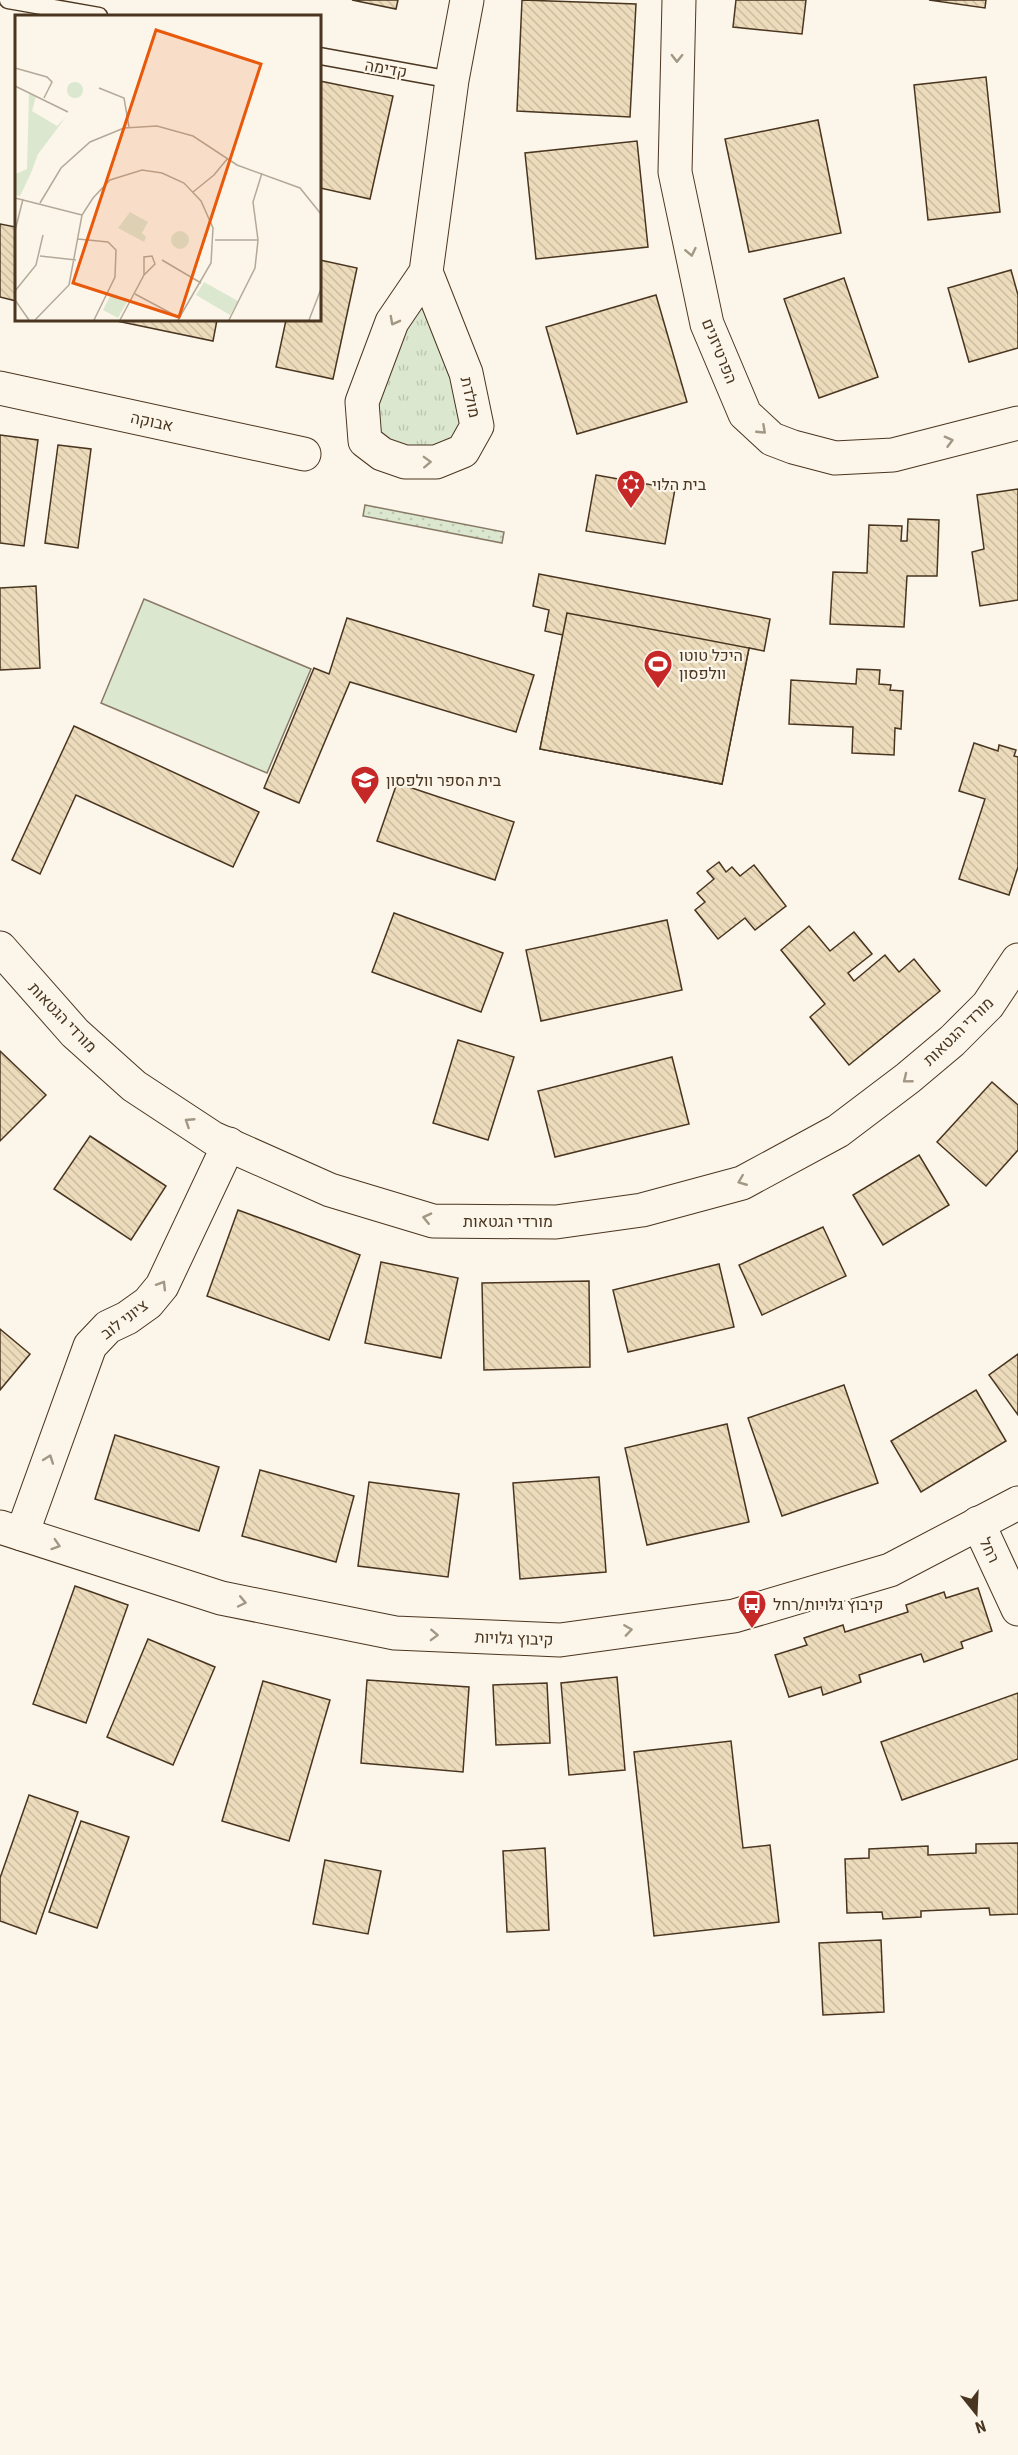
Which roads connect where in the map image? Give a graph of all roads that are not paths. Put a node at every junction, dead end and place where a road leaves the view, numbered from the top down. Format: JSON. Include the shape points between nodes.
{"nodes":[{"id":1,"x":8,"y":0,"type":"edge"},
{"id":2,"x":467,"y":0,"type":"edge"},
{"id":3,"x":679,"y":0,"type":"edge"},
{"id":4,"x":93,"y":15,"type":"edge"},
{"id":5,"x":321,"y":57,"type":"edge"},
{"id":6,"x":452,"y":81,"type":"junction"},
{"id":7,"x":426,"y":272,"type":"junction"},
{"id":8,"x":0,"y":388,"type":"edge"},
{"id":9,"x":1018,"y":423,"type":"edge"},
{"id":10,"x":304,"y":454,"type":"dead end"},
{"id":11,"x":0,"y":948,"type":"edge"},
{"id":12,"x":1018,"y":960,"type":"edge"},
{"id":13,"x":229,"y":1144,"type":"junction"},
{"id":14,"x":1018,"y":1503,"type":"edge"},
{"id":15,"x":978,"y":1523,"type":"junction"},
{"id":16,"x":11,"y":1531,"type":"edge"},
{"id":17,"x":1018,"y":1609,"type":"edge"}],
"edges":[{"from":1,"to":4,"type":"lane"},
{"from":2,"to":6,"type":"street","name":"מולדת"},
{"from":3,"to":9,"type":"street","name":"הפרטיזנים","one_way":true,"via":[[675,172],[706,324],[745,414],[772,439],[835,458],[893,455]]},
{"from":5,"to":6,"type":"lane","name":"קדימה"},
{"from":6,"to":7,"type":"street","name":"מולדת"},
{"from":7,"to":7,"type":"street","name":"מולדת","one_way":true,"via":[[392,322],[362,402],[365,441],[382,454],[405,462],[436,462],[463,451],[477,426],[466,372]]},
{"from":8,"to":10,"type":"street","name":"אבוקה"},
{"from":13,"to":11,"type":"street","name":"מורדי הגטאות","one_way":true,"via":[[213,1138],[134,1086],[75,1033]]},
{"from":12,"to":13,"type":"street","name":"מורדי הגטאות","one_way":true,"via":[[988,1005],[952,1041],[838,1131],[742,1183],[642,1210],[556,1222],[433,1221],[330,1190]]},
{"from":16,"to":13,"type":"street","name":"ציוני לוב","one_way":true,"via":[[90,1346],[108,1328],[148,1303],[162,1286]]},
{"from":14,"to":15,"type":"street","name":"קיבוץ גלויות"},
{"from":16,"to":15,"type":"street","name":"קיבוץ גלויות","one_way":true,"via":[[221,1598],[395,1633],[560,1640],[734,1616],[890,1570]]},
{"from":15,"to":17,"type":"street","name":"רחל"}]}
